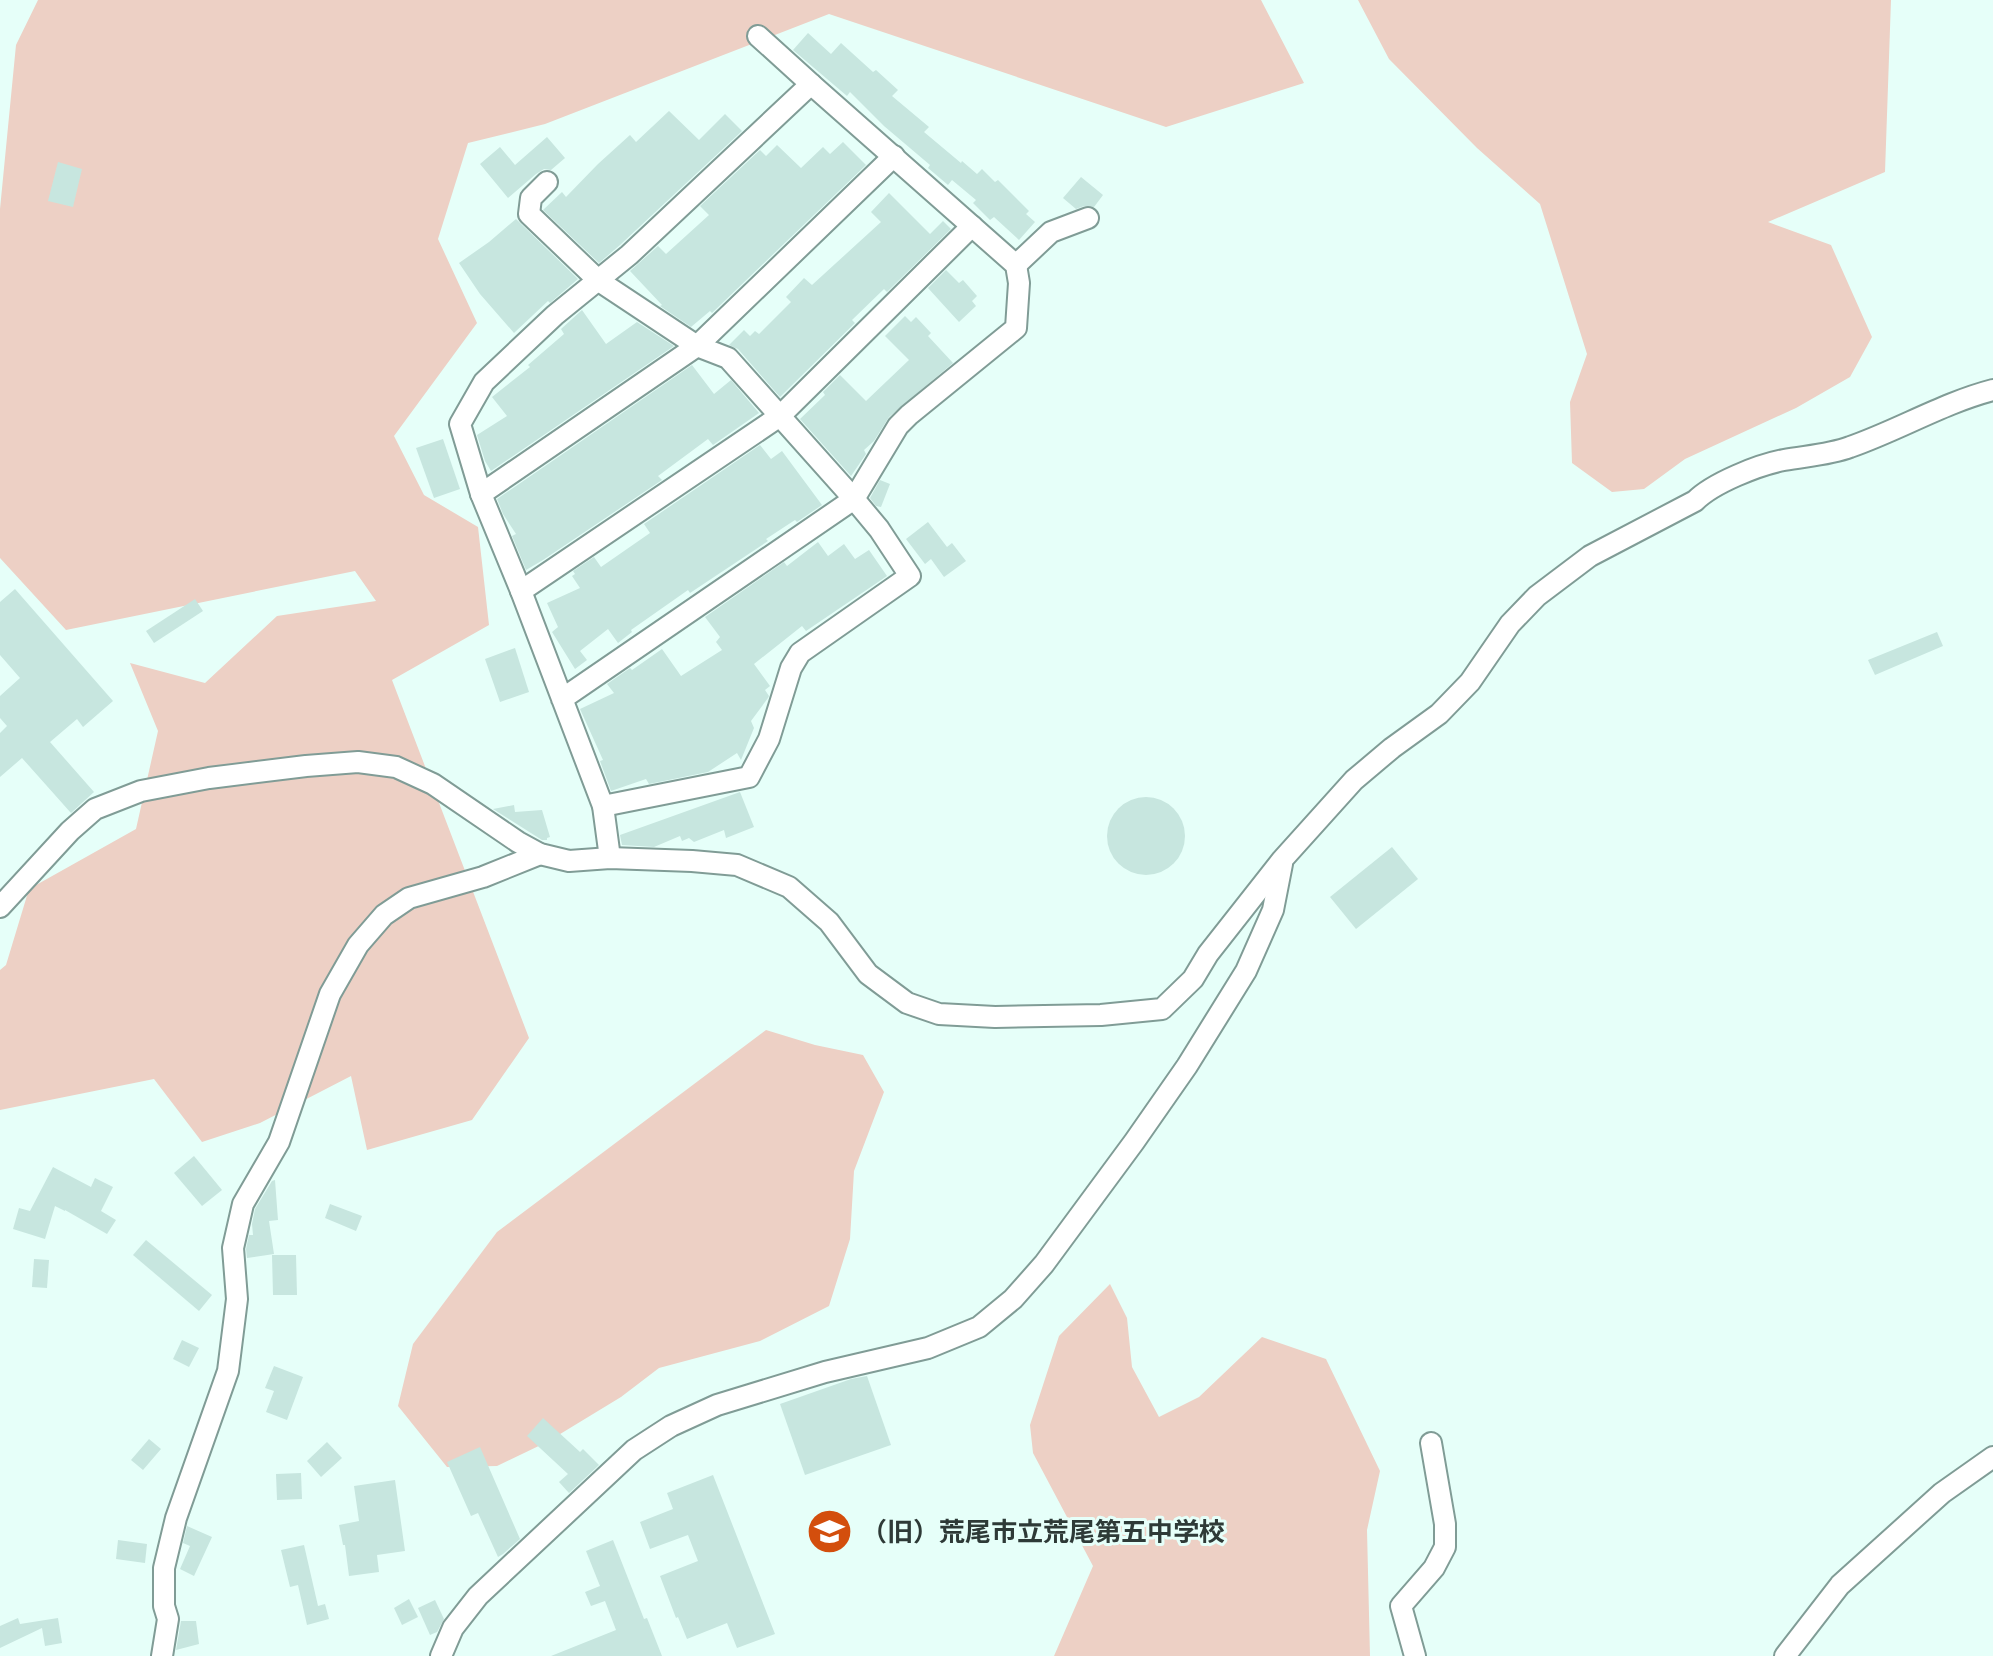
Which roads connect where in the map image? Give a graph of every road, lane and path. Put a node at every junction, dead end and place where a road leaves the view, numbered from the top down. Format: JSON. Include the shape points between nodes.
{"nodes":[{"id":1,"x":758,"y":36,"type":"dead end"},
{"id":2,"x":811,"y":84,"type":"junction"},
{"id":3,"x":894,"y":156,"type":"junction"},
{"id":4,"x":547,"y":182,"type":"dead end"},
{"id":5,"x":1088,"y":218,"type":"dead end"},
{"id":6,"x":972,"y":226,"type":"junction"},
{"id":7,"x":1016,"y":265,"type":"junction"},
{"id":8,"x":599,"y":281,"type":"junction"},
{"id":9,"x":697,"y":346,"type":"junction"},
{"id":10,"x":1993,"y":390,"type":"edge"},
{"id":11,"x":780,"y":416,"type":"junction"},
{"id":12,"x":481,"y":494,"type":"junction"},
{"id":13,"x":854,"y":499,"type":"junction"},
{"id":14,"x":521,"y":591,"type":"junction"},
{"id":15,"x":562,"y":699,"type":"junction"},
{"id":16,"x":603,"y":806,"type":"junction"},
{"id":17,"x":540,"y":854,"type":"junction"},
{"id":18,"x":610,"y":858,"type":"junction"},
{"id":19,"x":1282,"y":860,"type":"junction"},
{"id":20,"x":0,"y":907,"type":"edge"},
{"id":21,"x":1431,"y":1443,"type":"dead end"},
{"id":22,"x":1993,"y":1457,"type":"edge"},
{"id":23,"x":162,"y":1656,"type":"edge"},
{"id":24,"x":441,"y":1656,"type":"edge"},
{"id":25,"x":1415,"y":1656,"type":"edge"},
{"id":26,"x":1785,"y":1656,"type":"edge"}],
"edges":[{"from":1,"to":2,"type":"street"},
{"from":2,"to":3,"type":"street"},
{"from":2,"to":8,"type":"street"},
{"from":3,"to":6,"type":"street"},
{"from":3,"to":9,"type":"street"},
{"from":4,"to":8,"type":"street","via":[[531,198],[529,214]]},
{"from":5,"to":7,"type":"street","via":[[1051,232]]},
{"from":6,"to":7,"type":"street"},
{"from":6,"to":11,"type":"street"},
{"from":7,"to":13,"type":"street","via":[[1016,328],[898,426]]},
{"from":8,"to":9,"type":"street"},
{"from":8,"to":12,"type":"street","via":[[484,382],[460,424]]},
{"from":9,"to":11,"type":"street","via":[[728,358]]},
{"from":9,"to":12,"type":"street"},
{"from":10,"to":19,"type":"street","via":[[1847,448],[1779,461],[1723,482],[1590,556],[1537,596],[1510,624],[1470,682],[1439,714],[1354,780]]},
{"from":11,"to":13,"type":"street"},
{"from":11,"to":14,"type":"street"},
{"from":12,"to":14,"type":"street"},
{"from":13,"to":15,"type":"street"},
{"from":13,"to":16,"type":"street","via":[[910,576],[800,653],[769,739],[749,777]]},
{"from":14,"to":15,"type":"street"},
{"from":15,"to":16,"type":"street"},
{"from":16,"to":18,"type":"street"},
{"from":17,"to":18,"type":"street","via":[[569,861]]},
{"from":17,"to":20,"type":"street","via":[[433,784],[396,767],[358,762],[306,766],[141,791],[95,809]]},
{"from":17,"to":23,"type":"street","via":[[409,898],[384,915],[358,945],[330,994],[279,1142],[243,1204],[233,1248],[237,1299],[228,1371],[167,1555],[168,1619]]},
{"from":18,"to":19,"type":"street","via":[[737,865],[789,887],[829,922],[868,974],[907,1003],[939,1014],[995,1017],[1162,1009],[1193,979]]},
{"from":19,"to":24,"type":"street","via":[[1273,910],[1246,971],[1134,1142],[1013,1299],[979,1327],[928,1348],[825,1372],[717,1405],[671,1426],[634,1450],[478,1596],[453,1628]]},
{"from":21,"to":25,"type":"street","via":[[1445,1547],[1401,1606]]},
{"from":22,"to":26,"type":"street","via":[[1942,1493],[1840,1585]]}]}
